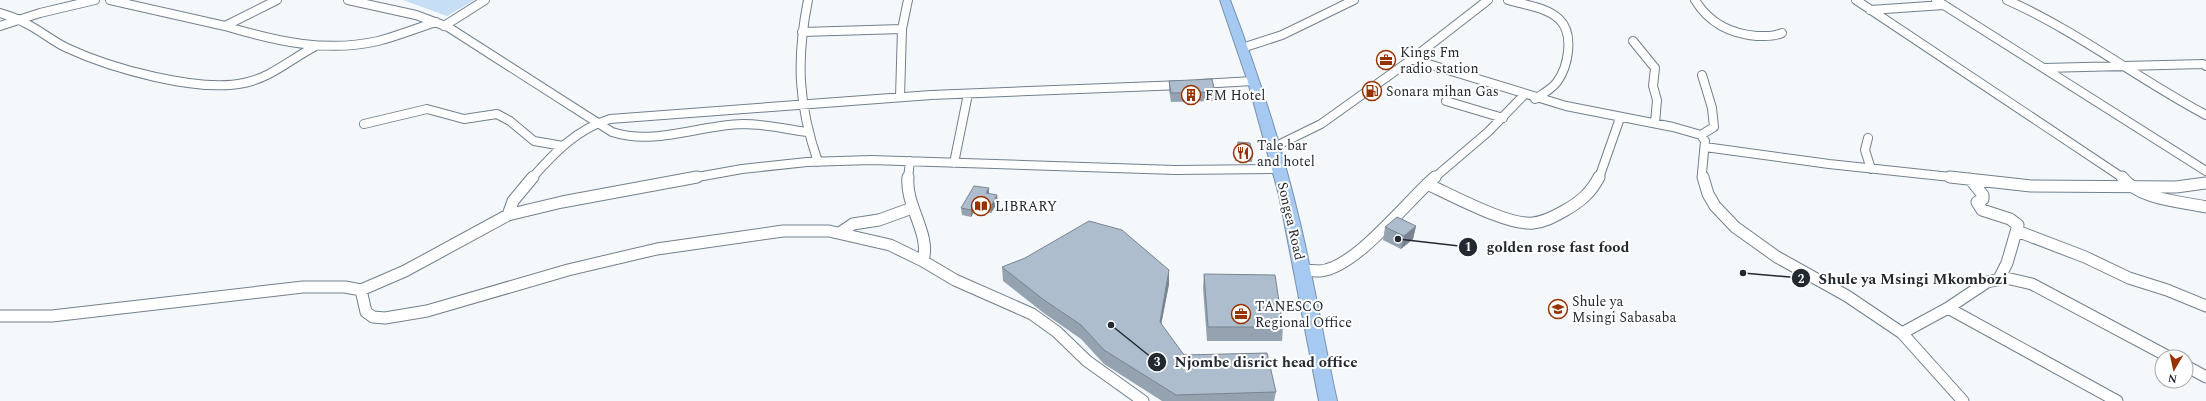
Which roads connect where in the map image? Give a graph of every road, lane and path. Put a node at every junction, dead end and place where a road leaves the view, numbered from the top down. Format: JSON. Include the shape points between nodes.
{"nodes":[{"id":1,"x":95,"y":0,"type":"edge"},
{"id":2,"x":110,"y":0,"type":"edge"},
{"id":3,"x":277,"y":0,"type":"edge"},
{"id":4,"x":348,"y":0,"type":"edge"},
{"id":5,"x":388,"y":0,"type":"edge"},
{"id":6,"x":485,"y":0,"type":"edge"},
{"id":7,"x":808,"y":0,"type":"edge"},
{"id":8,"x":908,"y":0,"type":"edge"},
{"id":9,"x":1225,"y":0,"type":"edge"},
{"id":10,"x":1354,"y":0,"type":"edge"},
{"id":11,"x":1488,"y":0,"type":"edge"},
{"id":12,"x":1508,"y":0,"type":"edge"},
{"id":13,"x":1695,"y":0,"type":"edge"},
{"id":14,"x":1856,"y":0,"type":"edge"},
{"id":15,"x":2007,"y":0,"type":"edge"},
{"id":16,"x":1940,"y":2,"type":"edge"},
{"id":17,"x":378,"y":6,"type":"junction"},
{"id":18,"x":1870,"y":10,"type":"junction"},
{"id":19,"x":0,"y":13,"type":"edge"},
{"id":20,"x":19,"y":20,"type":"junction"},
{"id":21,"x":440,"y":24,"type":"junction"},
{"id":22,"x":0,"y":26,"type":"edge"},
{"id":23,"x":225,"y":26,"type":"junction"},
{"id":24,"x":902,"y":28,"type":"junction"},
{"id":25,"x":802,"y":32,"type":"junction"},
{"id":26,"x":1782,"y":33,"type":"dead end"},
{"id":27,"x":1633,"y":41,"type":"dead end"},
{"id":28,"x":314,"y":47,"type":"junction"},
{"id":29,"x":1242,"y":48,"type":"junction"},
{"id":30,"x":1412,"y":59,"type":"junction"},
{"id":31,"x":2124,"y":66,"type":"junction"},
{"id":32,"x":2206,"y":66,"type":"edge"},
{"id":33,"x":2044,"y":68,"type":"junction"},
{"id":34,"x":1702,"y":75,"type":"dead end"},
{"id":35,"x":1253,"y":82,"type":"junction"},
{"id":36,"x":968,"y":94,"type":"junction"},
{"id":37,"x":1524,"y":95,"type":"junction"},
{"id":38,"x":900,"y":97,"type":"junction"},
{"id":39,"x":1535,"y":99,"type":"junction"},
{"id":40,"x":1446,"y":101,"type":"dead end"},
{"id":41,"x":801,"y":105,"type":"junction"},
{"id":42,"x":2206,"y":115,"type":"edge"},
{"id":43,"x":1502,"y":118,"type":"junction"},
{"id":44,"x":1620,"y":118,"type":"junction"},
{"id":45,"x":596,"y":122,"type":"junction"},
{"id":46,"x":1655,"y":123,"type":"junction"},
{"id":47,"x":364,"y":124,"type":"dead end"},
{"id":48,"x":807,"y":132,"type":"junction"},
{"id":49,"x":1701,"y":135,"type":"junction"},
{"id":50,"x":1868,"y":138,"type":"dead end"},
{"id":51,"x":563,"y":146,"type":"junction"},
{"id":52,"x":1274,"y":147,"type":"junction"},
{"id":53,"x":1705,"y":147,"type":"junction"},
{"id":54,"x":910,"y":161,"type":"junction"},
{"id":55,"x":818,"y":162,"type":"junction"},
{"id":56,"x":954,"y":163,"type":"junction"},
{"id":57,"x":1280,"y":169,"type":"junction"},
{"id":58,"x":1871,"y":169,"type":"junction"},
{"id":59,"x":2206,"y":171,"type":"edge"},
{"id":60,"x":1970,"y":179,"type":"junction"},
{"id":61,"x":2206,"y":183,"type":"edge"},
{"id":62,"x":1427,"y":184,"type":"junction"},
{"id":63,"x":2129,"y":186,"type":"junction"},
{"id":64,"x":912,"y":208,"type":"junction"},
{"id":65,"x":2206,"y":208,"type":"edge"},
{"id":66,"x":508,"y":215,"type":"junction"},
{"id":67,"x":2017,"y":231,"type":"junction"},
{"id":68,"x":841,"y":232,"type":"junction"},
{"id":69,"x":923,"y":261,"type":"junction"},
{"id":70,"x":1302,"y":270,"type":"junction"},
{"id":71,"x":2000,"y":277,"type":"junction"},
{"id":72,"x":361,"y":290,"type":"junction"},
{"id":73,"x":2206,"y":306,"type":"edge"},
{"id":74,"x":1948,"y":308,"type":"junction"},
{"id":75,"x":0,"y":316,"type":"edge"},
{"id":76,"x":16,"y":317,"type":"junction"},
{"id":77,"x":0,"y":321,"type":"edge"},
{"id":78,"x":1902,"y":333,"type":"junction"},
{"id":79,"x":2154,"y":349,"type":"edge"},
{"id":80,"x":2194,"y":370,"type":"edge"},
{"id":81,"x":2206,"y":377,"type":"edge"},
{"id":82,"x":1143,"y":401,"type":"edge"},
{"id":83,"x":1328,"y":401,"type":"edge"},
{"id":84,"x":1963,"y":401,"type":"edge"},
{"id":85,"x":2117,"y":401,"type":"edge"}],
"edges":[{"from":1,"to":20,"type":"street"},
{"from":2,"to":23,"type":"street"},
{"from":3,"to":23,"type":"street"},
{"from":4,"to":17,"type":"street"},
{"from":5,"to":17,"type":"street"},
{"from":6,"to":21,"type":"street"},
{"from":7,"to":25,"type":"street"},
{"from":8,"to":24,"type":"street"},
{"from":9,"to":29,"type":"highway","name":"Songea Road"},
{"from":10,"to":29,"type":"street","via":[[1277,37]]},
{"from":11,"to":30,"type":"street"},
{"from":12,"to":39,"type":"street","via":[[1548,13],[1560,20],[1565,28],[1567,40],[1562,74],[1556,83]]},
{"from":13,"to":26,"type":"street","via":[[1708,16],[1729,31],[1753,36]]},
{"from":14,"to":18,"type":"street"},
{"from":15,"to":31,"type":"street","via":[[2038,14]]},
{"from":16,"to":18,"type":"street"},
{"from":16,"to":33,"type":"street"},
{"from":17,"to":21,"type":"street","via":[[416,14]]},
{"from":18,"to":63,"type":"street","via":[[2114,172]]},
{"from":19,"to":20,"type":"street"},
{"from":20,"to":22,"type":"street"},
{"from":20,"to":28,"type":"street","via":[[82,54],[166,78],[209,84],[237,85],[249,82]]},
{"from":21,"to":28,"type":"street","via":[[368,43]]},
{"from":21,"to":45,"type":"street"},
{"from":23,"to":28,"type":"street","via":[[280,42]]},
{"from":24,"to":25,"type":"street"},
{"from":24,"to":38,"type":"street"},
{"from":25,"to":41,"type":"street","via":[[798,75]]},
{"from":27,"to":46,"type":"street","via":[[1655,68]]},
{"from":29,"to":35,"type":"highway","name":"Songea Road"},
{"from":30,"to":37,"type":"street"},
{"from":30,"to":52,"type":"street","via":[[1321,124]]},
{"from":31,"to":32,"type":"street"},
{"from":31,"to":33,"type":"street"},
{"from":31,"to":42,"type":"street","via":[[2160,90]]},
{"from":33,"to":59,"type":"street"},
{"from":34,"to":49,"type":"street","via":[[1714,127]]},
{"from":35,"to":36,"type":"street"},
{"from":35,"to":52,"type":"highway","name":"Songea Road"},
{"from":36,"to":38,"type":"street"},
{"from":36,"to":56,"type":"street"},
{"from":37,"to":39,"type":"street"},
{"from":37,"to":43,"type":"street"},
{"from":38,"to":41,"type":"street"},
{"from":39,"to":44,"type":"street"},
{"from":40,"to":43,"type":"street"},
{"from":41,"to":45,"type":"street","via":[[623,117]]},
{"from":41,"to":48,"type":"street"},
{"from":43,"to":62,"type":"street"},
{"from":44,"to":46,"type":"street"},
{"from":44,"to":62,"type":"street","via":[[1601,174],[1591,191],[1581,201],[1538,224],[1514,222]]},
{"from":45,"to":48,"type":"street","via":[[612,132],[639,138],[743,124]]},
{"from":45,"to":51,"type":"street"},
{"from":46,"to":49,"type":"street"},
{"from":47,"to":51,"type":"street","via":[[427,109],[464,119],[497,114],[534,141]]},
{"from":48,"to":55,"type":"street"},
{"from":49,"to":53,"type":"street"},
{"from":50,"to":58,"type":"street","via":[[1865,150]]},
{"from":51,"to":66,"type":"street","via":[[513,201]]},
{"from":52,"to":57,"type":"highway","name":"Songea Road"},
{"from":53,"to":58,"type":"street"},
{"from":53,"to":78,"type":"street","via":[[1702,173],[1708,194],[1715,206],[1735,227],[1777,257],[1847,296]]},
{"from":54,"to":55,"type":"street"},
{"from":54,"to":56,"type":"street"},
{"from":54,"to":64,"type":"street","via":[[907,188]]},
{"from":55,"to":66,"type":"street","via":[[716,173],[562,202]]},
{"from":56,"to":57,"type":"street","via":[[1175,170]]},
{"from":57,"to":70,"type":"highway","name":"Songea Road"},
{"from":58,"to":60,"type":"street"},
{"from":60,"to":63,"type":"street","via":[[2031,186]]},
{"from":60,"to":67,"type":"street","via":[[1983,195],[1977,202],[1980,208],[1985,212],[2015,221],[2018,225]]},
{"from":61,"to":63,"type":"street","via":[[2176,187]]},
{"from":62,"to":70,"type":"street","via":[[1387,225],[1345,262],[1321,271]]},
{"from":63,"to":65,"type":"street","via":[[2151,195]]},
{"from":64,"to":68,"type":"street","via":[[879,220],[853,224]]},
{"from":64,"to":69,"type":"street","via":[[926,250]]},
{"from":66,"to":72,"type":"street","via":[[399,274]]},
{"from":67,"to":71,"type":"street"},
{"from":67,"to":73,"type":"street","via":[[2085,257],[2129,278]]},
{"from":68,"to":69,"type":"street","via":[[890,245]]},
{"from":68,"to":72,"type":"street","via":[[783,231],[657,249],[568,270],[427,311],[385,318],[373,317],[366,312]]},
{"from":69,"to":82,"type":"street","via":[[955,280],[1043,321],[1087,360]]},
{"from":70,"to":83,"type":"highway","name":"Songea Road"},
{"from":71,"to":74,"type":"street","via":[[1981,283]]},
{"from":71,"to":79,"type":"street","via":[[2032,284]]},
{"from":72,"to":76,"type":"street","via":[[345,287],[303,287],[52,316]]},
{"from":74,"to":78,"type":"street"},
{"from":74,"to":85,"type":"street"},
{"from":75,"to":76,"type":"street"},
{"from":76,"to":77,"type":"street"},
{"from":78,"to":84,"type":"street"},
{"from":80,"to":81,"type":"street"}]}
